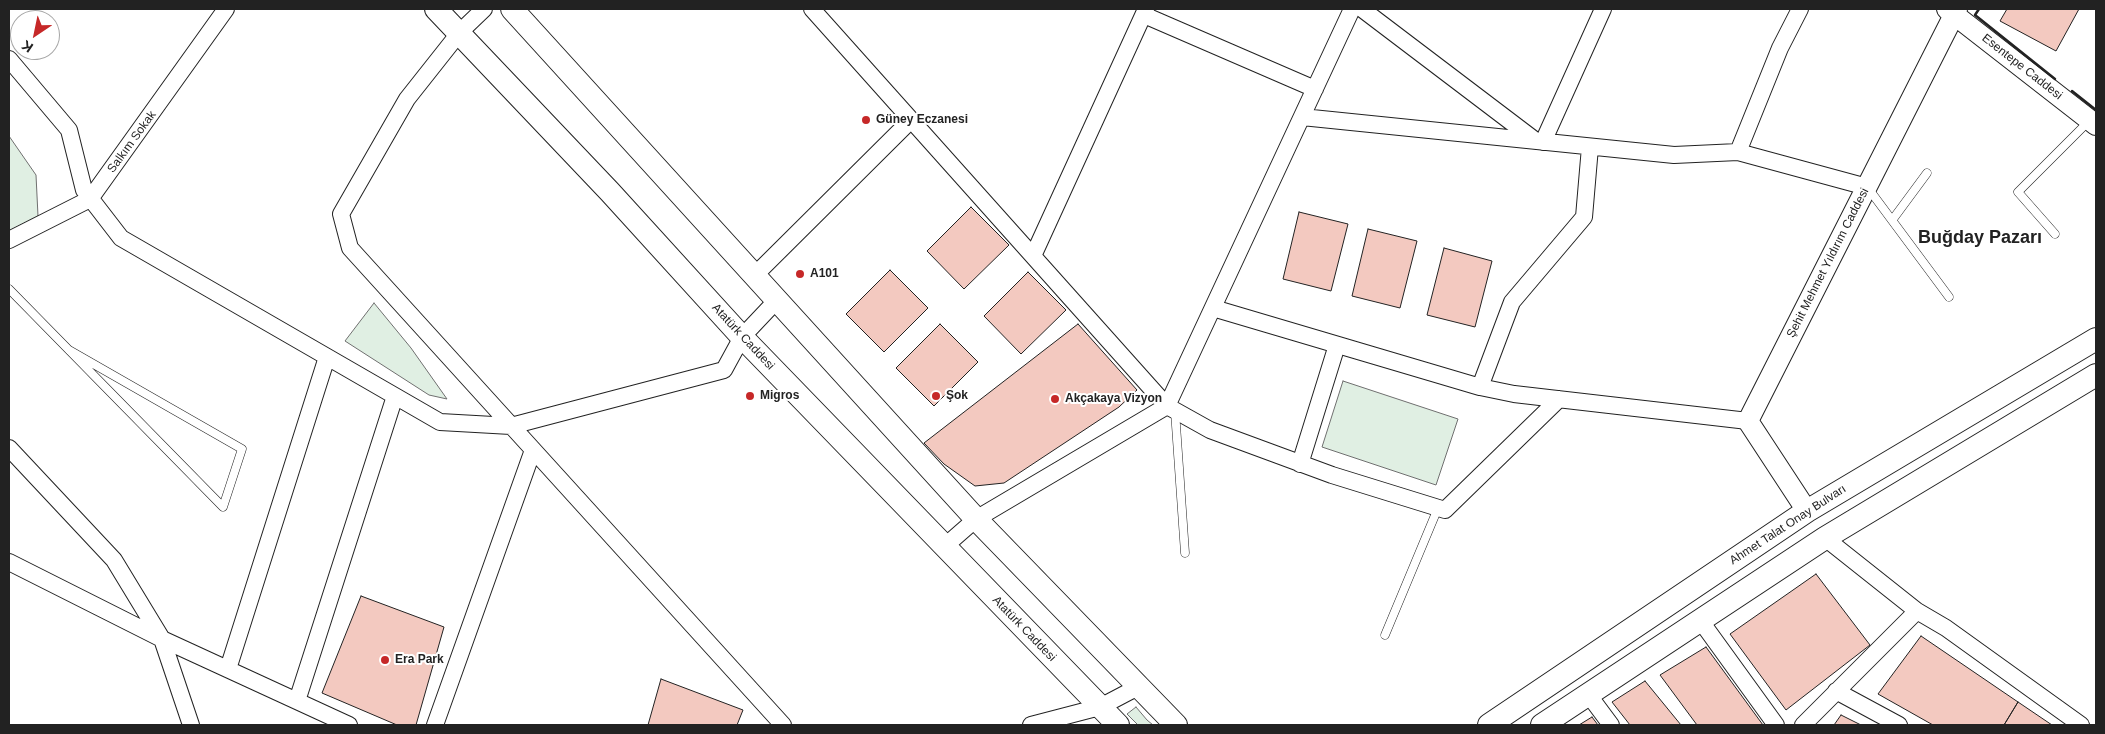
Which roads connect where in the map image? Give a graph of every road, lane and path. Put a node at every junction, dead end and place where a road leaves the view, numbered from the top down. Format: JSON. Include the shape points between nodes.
{"nodes":[{"id":1,"x":226,"y":9,"type":"edge"},
{"id":2,"x":436,"y":9,"type":"edge"},
{"id":3,"x":484,"y":9,"type":"edge"},
{"id":4,"x":512,"y":9,"type":"edge"},
{"id":5,"x":812,"y":9,"type":"edge"},
{"id":6,"x":1352,"y":9,"type":"edge"},
{"id":7,"x":1362,"y":9,"type":"edge"},
{"id":8,"x":1603,"y":9,"type":"edge"},
{"id":9,"x":1800,"y":9,"type":"edge"},
{"id":10,"x":1953,"y":11,"type":"edge"},
{"id":11,"x":1145,"y":12,"type":"edge"},
{"id":12,"x":460,"y":32,"type":"junction"},
{"id":13,"x":9,"y":59,"type":"edge"},
{"id":14,"x":1315,"y":89,"type":"junction"},
{"id":15,"x":1302,"y":117,"type":"junction"},
{"id":16,"x":911,"y":120,"type":"junction"},
{"id":17,"x":2093,"y":123,"type":"edge"},
{"id":18,"x":1540,"y":141,"type":"junction"},
{"id":19,"x":1590,"y":147,"type":"junction"},
{"id":20,"x":1738,"y":152,"type":"junction"},
{"id":21,"x":1927,"y":173,"type":"dead end"},
{"id":22,"x":1867,"y":186,"type":"junction"},
{"id":23,"x":90,"y":199,"type":"junction"},
{"id":24,"x":1893,"y":219,"type":"junction"},
{"id":25,"x":2055,"y":234,"type":"dead end"},
{"id":26,"x":9,"y":240,"type":"edge"},
{"id":27,"x":1033,"y":256,"type":"junction"},
{"id":28,"x":754,"y":276,"type":"junction"},
{"id":29,"x":9,"y":289,"type":"edge"},
{"id":30,"x":1949,"y":297,"type":"dead end"},
{"id":31,"x":776,"y":301,"type":"junction"},
{"id":32,"x":1213,"y":308,"type":"junction"},
{"id":33,"x":742,"y":338,"type":"junction"},
{"id":34,"x":2096,"y":339,"type":"edge"},
{"id":35,"x":1337,"y":345,"type":"junction"},
{"id":36,"x":69,"y":350,"type":"junction"},
{"id":37,"x":328,"y":357,"type":"junction"},
{"id":38,"x":2096,"y":375,"type":"edge"},
{"id":39,"x":1480,"y":387,"type":"junction"},
{"id":40,"x":395,"y":396,"type":"junction"},
{"id":41,"x":1560,"y":399,"type":"junction"},
{"id":42,"x":1171,"y":409,"type":"junction"},
{"id":43,"x":1748,"y":421,"type":"junction"},
{"id":44,"x":511,"y":426,"type":"junction"},
{"id":45,"x":9,"y":448,"type":"edge"},
{"id":46,"x":533,"y":450,"type":"junction"},
{"id":47,"x":1300,"y":464,"type":"junction"},
{"id":48,"x":1438,"y":508,"type":"junction"},
{"id":49,"x":1807,"y":511,"type":"junction"},
{"id":50,"x":976,"y":519,"type":"junction"},
{"id":51,"x":1825,"y":538,"type":"junction"},
{"id":52,"x":944,"y":547,"type":"junction"},
{"id":53,"x":1185,"y":553,"type":"dead end"},
{"id":54,"x":9,"y":562,"type":"edge"},
{"id":55,"x":1917,"y":611,"type":"junction"},
{"id":56,"x":1700,"y":620,"type":"junction"},
{"id":57,"x":1385,"y":636,"type":"dead end"},
{"id":58,"x":162,"y":639,"type":"junction"},
{"id":59,"x":228,"y":669,"type":"junction"},
{"id":60,"x":1138,"y":686,"type":"junction"},
{"id":61,"x":1836,"y":691,"type":"junction"},
{"id":62,"x":1588,"y":694,"type":"junction"},
{"id":63,"x":297,"y":701,"type":"junction"},
{"id":64,"x":1100,"y":707,"type":"junction"},
{"id":65,"x":191,"y":725,"type":"edge"},
{"id":66,"x":349,"y":725,"type":"edge"},
{"id":67,"x":435,"y":725,"type":"edge"},
{"id":68,"x":783,"y":725,"type":"edge"},
{"id":69,"x":1031,"y":725,"type":"edge"},
{"id":70,"x":1118,"y":725,"type":"edge"},
{"id":71,"x":1176,"y":725,"type":"edge"},
{"id":72,"x":1489,"y":725,"type":"edge"},
{"id":73,"x":1542,"y":725,"type":"edge"},
{"id":74,"x":1611,"y":725,"type":"edge"},
{"id":75,"x":1776,"y":725,"type":"edge"},
{"id":76,"x":1803,"y":725,"type":"edge"},
{"id":77,"x":1899,"y":725,"type":"edge"},
{"id":78,"x":2081,"y":725,"type":"edge"}],
"edges":[{"from":1,"to":23,"type":"street","name":"Salkım Sokak"},
{"from":2,"to":12,"type":"main road","name":"Atatürk Caddesi"},
{"from":3,"to":12,"type":"street"},
{"from":4,"to":28,"type":"main road"},
{"from":5,"to":16,"type":"street"},
{"from":6,"to":14,"type":"street"},
{"from":7,"to":18,"type":"street"},
{"from":8,"to":18,"type":"street"},
{"from":9,"to":20,"type":"street","via":[[1780,48]]},
{"from":10,"to":17,"type":"street","name":"Esentepe Caddesi"},
{"from":10,"to":22,"type":"street","name":"Şehit Mehmet Yıldırım Caddesi"},
{"from":11,"to":14,"type":"street"},
{"from":11,"to":27,"type":"street"},
{"from":12,"to":33,"type":"main road","name":"Atatürk Caddesi"},
{"from":12,"to":44,"type":"street","via":[[407,99],[341,214],[350,248]]},
{"from":13,"to":23,"type":"street","via":[[69,130],[84,190]]},
{"from":14,"to":15,"type":"street"},
{"from":15,"to":18,"type":"street"},
{"from":15,"to":32,"type":"street"},
{"from":16,"to":27,"type":"street"},
{"from":16,"to":28,"type":"street"},
{"from":17,"to":25,"type":"lane","via":[[2018,192]]},
{"from":18,"to":19,"type":"street"},
{"from":19,"to":20,"type":"street","via":[[1674,156]]},
{"from":19,"to":39,"type":"street","via":[[1584,217],[1512,302]]},
{"from":20,"to":22,"type":"street"},
{"from":21,"to":24,"type":"lane"},
{"from":22,"to":24,"type":"lane"},
{"from":22,"to":43,"type":"street","name":"Şehit Mehmet Yıldırım Caddesi"},
{"from":23,"to":26,"type":"street","name":"Salkım Sokak"},
{"from":23,"to":37,"type":"street","via":[[121,238]]},
{"from":24,"to":30,"type":"lane"},
{"from":27,"to":42,"type":"street"},
{"from":28,"to":31,"type":"main road"},
{"from":29,"to":36,"type":"lane"},
{"from":31,"to":33,"type":"street"},
{"from":31,"to":50,"type":"main road"},
{"from":32,"to":35,"type":"street"},
{"from":32,"to":42,"type":"street"},
{"from":33,"to":44,"type":"street","via":[[724,370]]},
{"from":33,"to":52,"type":"main road","name":"Atatürk Caddesi"},
{"from":34,"to":49,"type":"main road","name":"Ahmet Talat Onay Bulvarı"},
{"from":35,"to":39,"type":"street"},
{"from":35,"to":47,"type":"street"},
{"from":36,"to":36,"type":"lane","via":[[242,449],[223,507],[97,379]]},
{"from":37,"to":40,"type":"street"},
{"from":37,"to":59,"type":"street"},
{"from":38,"to":51,"type":"main road"},
{"from":39,"to":41,"type":"street"},
{"from":40,"to":44,"type":"street","via":[[440,422]]},
{"from":40,"to":63,"type":"street"},
{"from":41,"to":43,"type":"street"},
{"from":41,"to":48,"type":"street","via":[[1445,510]]},
{"from":42,"to":47,"type":"street","via":[[1210,430]]},
{"from":42,"to":50,"type":"street"},
{"from":42,"to":53,"type":"lane"},
{"from":43,"to":49,"type":"street"},
{"from":44,"to":46,"type":"street"},
{"from":45,"to":58,"type":"street","via":[[114,560]]},
{"from":46,"to":67,"type":"street"},
{"from":46,"to":68,"type":"street"},
{"from":47,"to":48,"type":"street"},
{"from":48,"to":57,"type":"lane"},
{"from":49,"to":72,"type":"main road","name":"Ahmet Talat Onay Bulvarı"},
{"from":50,"to":52,"type":"street"},
{"from":50,"to":60,"type":"main road"},
{"from":51,"to":55,"type":"street"},
{"from":51,"to":56,"type":"main road"},
{"from":52,"to":64,"type":"main road","name":"Atatürk Caddesi"},
{"from":54,"to":58,"type":"street"},
{"from":55,"to":61,"type":"street"},
{"from":55,"to":78,"type":"street","via":[[1946,628]]},
{"from":56,"to":62,"type":"main road"},
{"from":56,"to":75,"type":"street"},
{"from":58,"to":59,"type":"street"},
{"from":58,"to":65,"type":"street"},
{"from":59,"to":63,"type":"street"},
{"from":60,"to":64,"type":"street"},
{"from":60,"to":71,"type":"main road"},
{"from":61,"to":76,"type":"street"},
{"from":61,"to":77,"type":"street"},
{"from":62,"to":73,"type":"main road"},
{"from":62,"to":74,"type":"street"},
{"from":63,"to":66,"type":"street"},
{"from":64,"to":69,"type":"street"},
{"from":64,"to":70,"type":"main road","name":"Atatürk Caddesi"}]}
